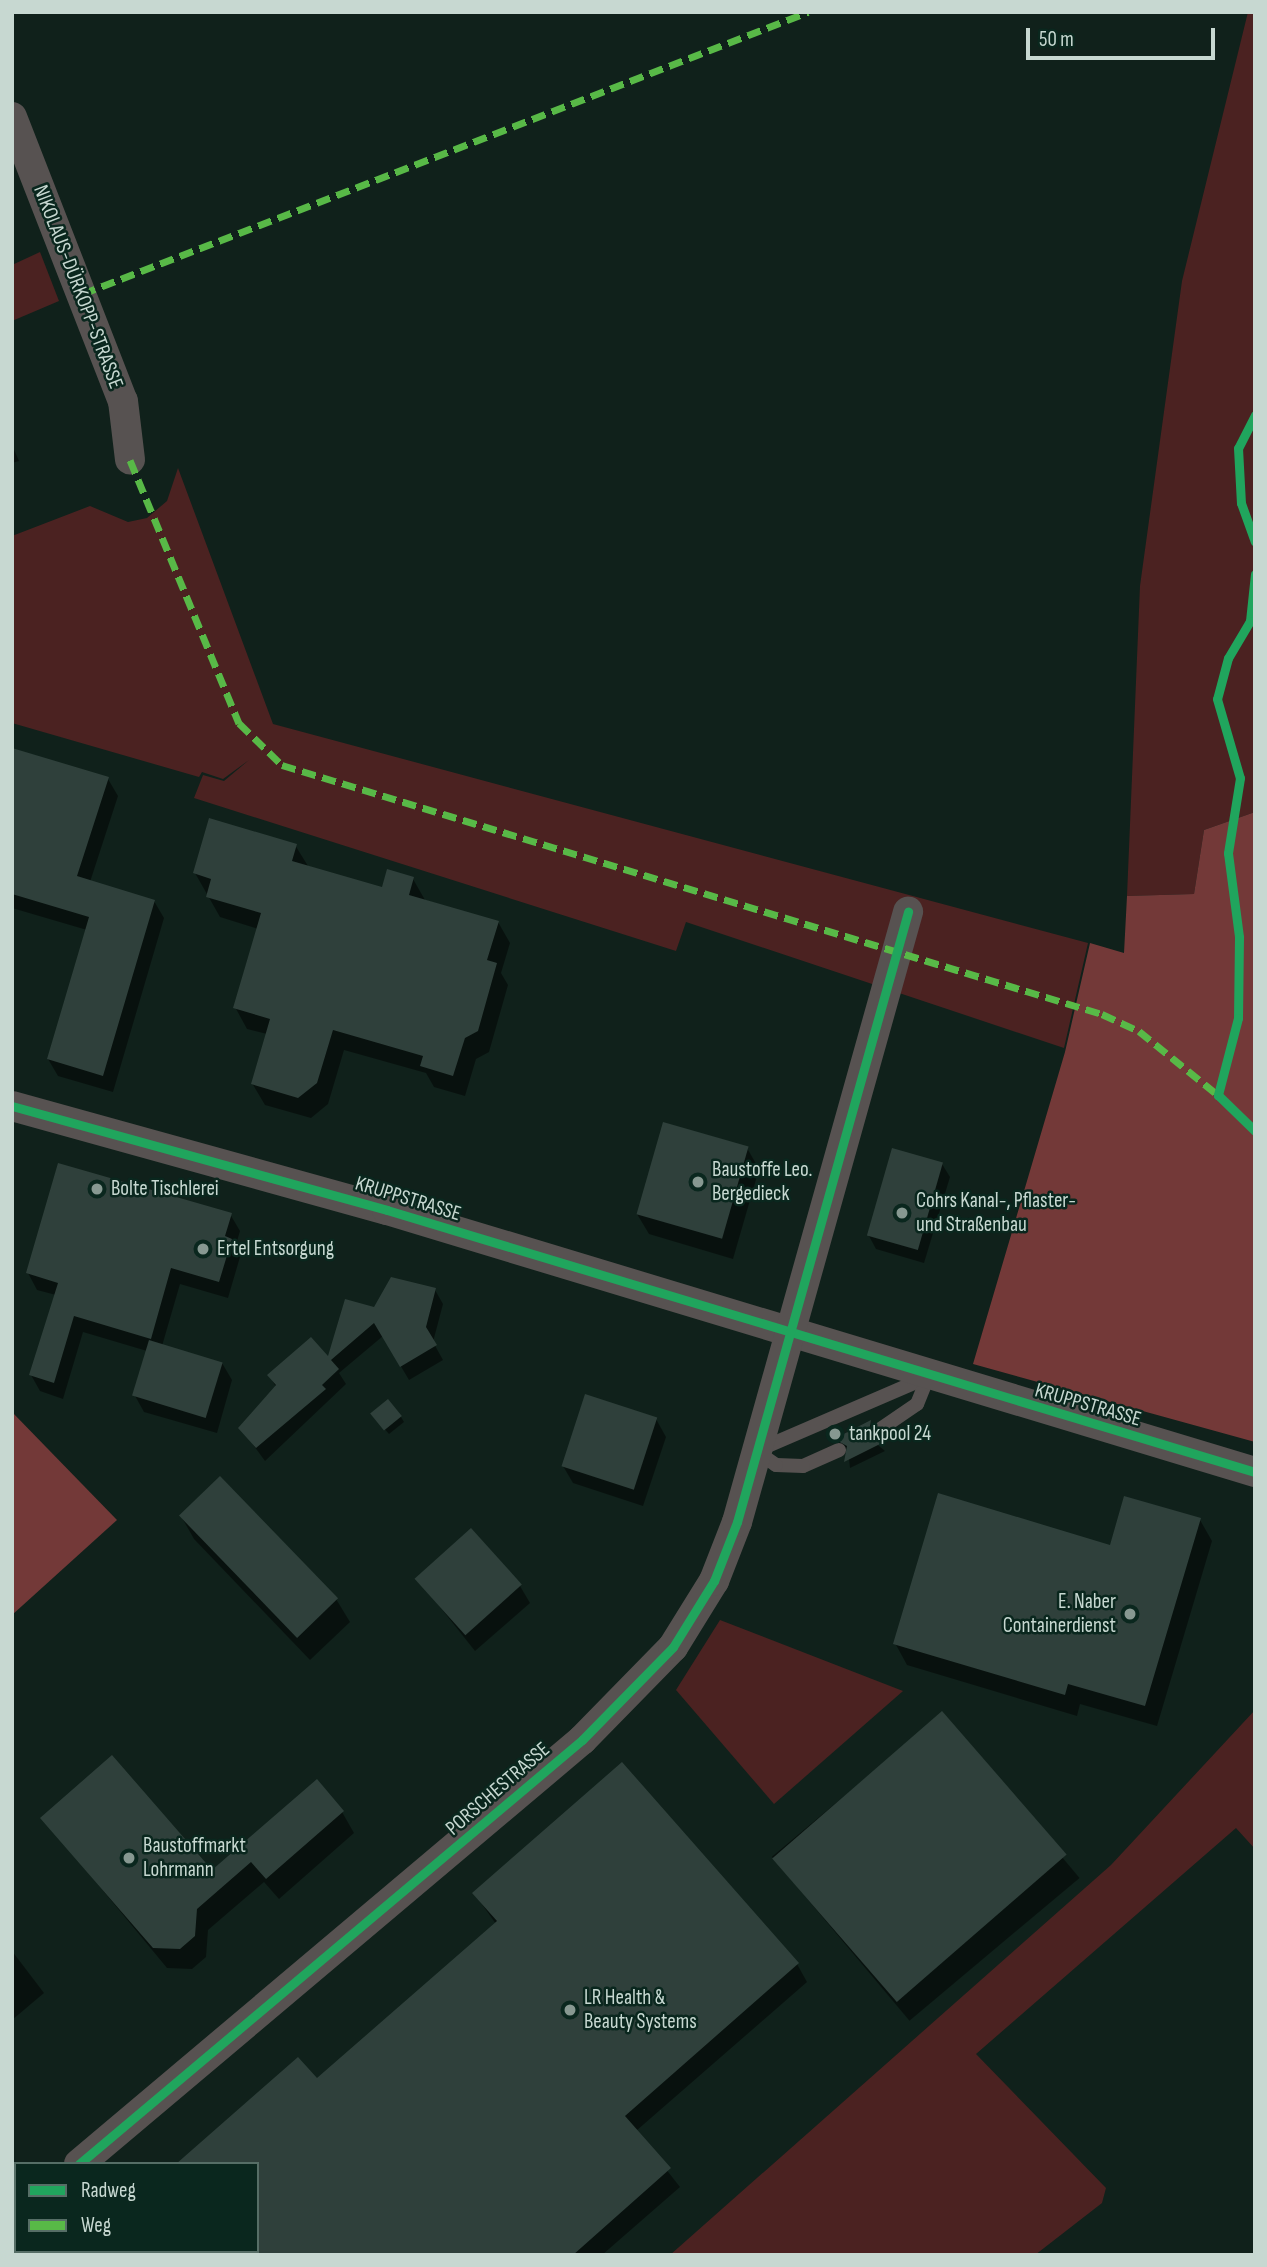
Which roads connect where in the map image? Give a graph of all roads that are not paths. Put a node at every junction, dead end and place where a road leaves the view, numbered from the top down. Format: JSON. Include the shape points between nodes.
{"nodes":[{"id":1,"x":12,"y":117,"type":"edge"},
{"id":2,"x":130,"y":460,"type":"dead end"},
{"id":3,"x":908,"y":912,"type":"dead end"},
{"id":4,"x":12,"y":1106,"type":"edge"},
{"id":5,"x":790,"y":1335,"type":"junction"},
{"id":6,"x":928,"y":1377,"type":"junction"},
{"id":7,"x":876,"y":1432,"type":"dead end"},
{"id":8,"x":839,"y":1450,"type":"dead end"},
{"id":9,"x":756,"y":1451,"type":"junction"},
{"id":10,"x":1255,"y":1472,"type":"edge"},
{"id":11,"x":81,"y":2162,"type":"edge"}],
"edges":[{"from":1,"to":2,"type":"street","name":"NIKOLAUS-DÜRKOPP-STRASSE","via":[[122,401]]},
{"from":3,"to":5,"type":"street"},
{"from":4,"to":5,"type":"street","name":"KRUPPSTRASSE","via":[[387,1210]]},
{"from":5,"to":6,"type":"street","name":"KRUPPSTRASSE"},
{"from":5,"to":9,"type":"street","name":"PORSCHESTRASSE"},
{"from":6,"to":7,"type":"lane","via":[[917,1404]]},
{"from":6,"to":9,"type":"lane"},
{"from":6,"to":10,"type":"street","name":"KRUPPSTRASSE"},
{"from":8,"to":9,"type":"lane","via":[[803,1466],[776,1465]]},
{"from":9,"to":11,"type":"street","name":"PORSCHESTRASSE","via":[[714,1580],[673,1647],[623,1702]]}]}
